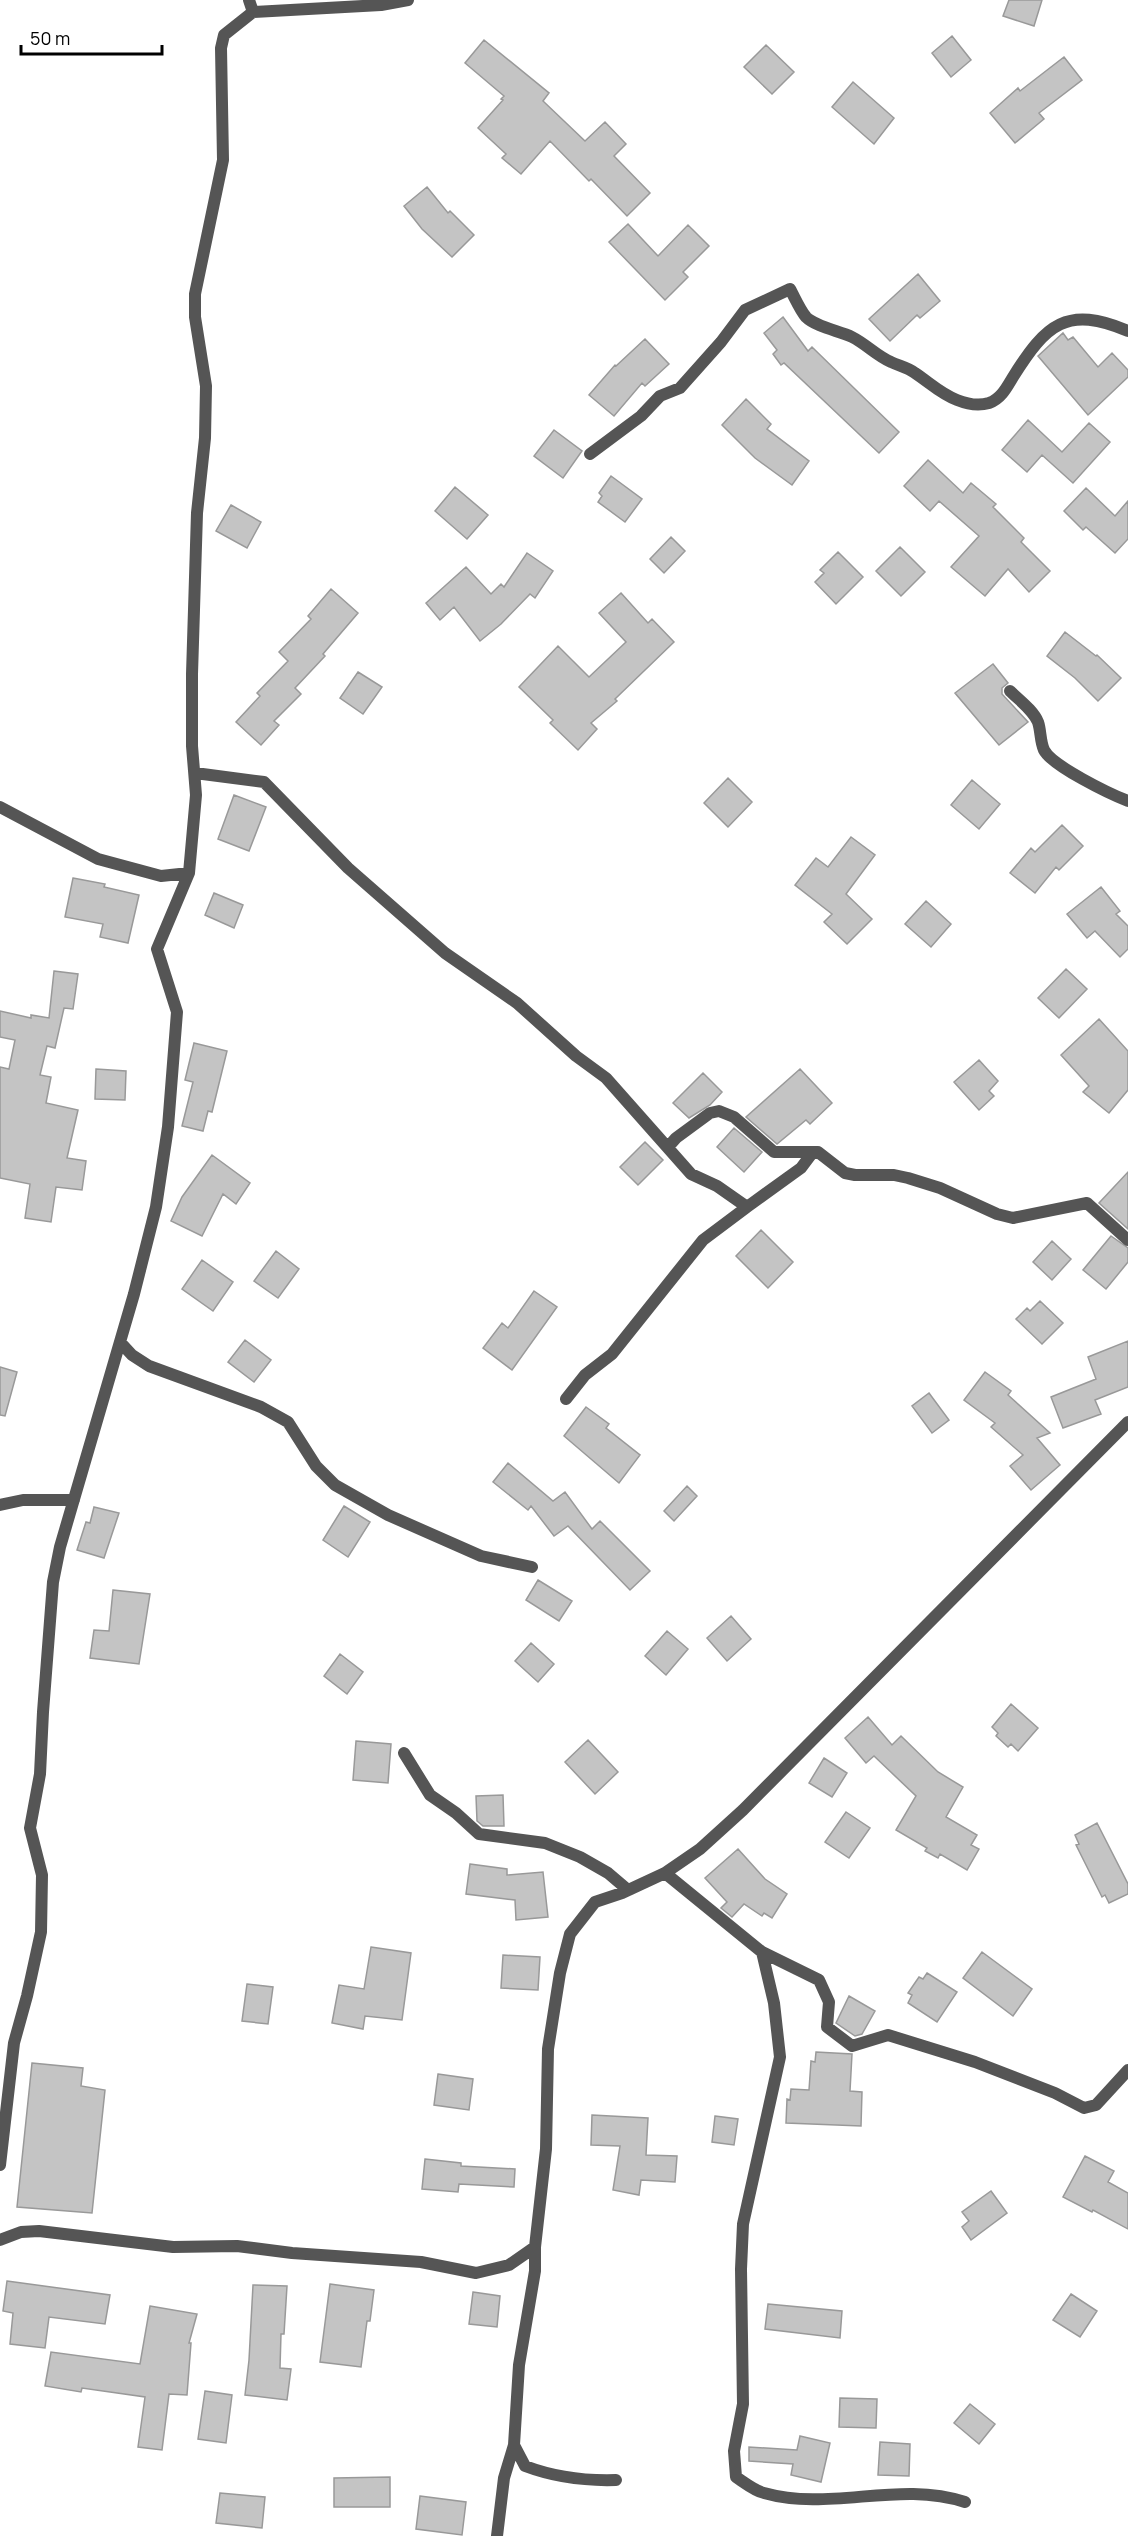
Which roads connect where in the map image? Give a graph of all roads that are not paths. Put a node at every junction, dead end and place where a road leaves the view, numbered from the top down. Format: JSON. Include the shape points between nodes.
{"nodes":[{"id":1,"x":408,"y":0,"type":"edge"},
{"id":2,"x":251,"y":6,"type":"edge"},
{"id":3,"x":1128,"y":331,"type":"edge"},
{"id":4,"x":590,"y":454,"type":"dead end"},
{"id":5,"x":1010,"y":691,"type":"dead end"},
{"id":6,"x":195,"y":773,"type":"junction"},
{"id":7,"x":1128,"y":801,"type":"edge"},
{"id":8,"x":0,"y":807,"type":"edge"},
{"id":9,"x":189,"y":873,"type":"junction"},
{"id":10,"x":668,"y":1147,"type":"junction"},
{"id":11,"x":813,"y":1152,"type":"junction"},
{"id":12,"x":747,"y":1207,"type":"junction"},
{"id":13,"x":1128,"y":1240,"type":"edge"},
{"id":14,"x":120,"y":1342,"type":"junction"},
{"id":15,"x":566,"y":1399,"type":"dead end"},
{"id":16,"x":1128,"y":1422,"type":"edge"},
{"id":17,"x":74,"y":1500,"type":"junction"},
{"id":18,"x":0,"y":1505,"type":"edge"},
{"id":19,"x":532,"y":1567,"type":"dead end"},
{"id":20,"x":404,"y":1754,"type":"dead end"},
{"id":21,"x":665,"y":1873,"type":"junction"},
{"id":22,"x":628,"y":1890,"type":"junction"},
{"id":23,"x":762,"y":1952,"type":"junction"},
{"id":24,"x":1128,"y":2070,"type":"edge"},
{"id":25,"x":0,"y":2165,"type":"edge"},
{"id":26,"x":0,"y":2240,"type":"edge"},
{"id":27,"x":535,"y":2247,"type":"junction"},
{"id":28,"x":514,"y":2445,"type":"junction"},
{"id":29,"x":615,"y":2480,"type":"dead end"},
{"id":30,"x":965,"y":2502,"type":"dead end"},
{"id":31,"x":497,"y":2536,"type":"edge"}],
"edges":[{"from":1,"to":2,"type":"street","via":[[381,5]]},
{"from":2,"to":6,"type":"street","via":[[224,35],[221,48],[223,160],[195,294],[206,386],[192,674]]},
{"from":3,"to":4,"type":"street","via":[[1102,320],[1081,318],[1057,325],[1025,359],[1003,394],[979,405],[938,391],[906,366],[891,363],[851,336],[807,318],[790,290],[744,310],[680,388],[660,396],[641,416]]},
{"from":5,"to":7,"type":"street","via":[[1033,713],[1045,751],[1053,760]]},
{"from":6,"to":9,"type":"street"},
{"from":6,"to":10,"type":"street","via":[[264,782],[348,868],[445,953],[517,1003],[606,1078]]},
{"from":8,"to":9,"type":"street","via":[[98,859],[161,876]]},
{"from":9,"to":14,"type":"street","via":[[157,949],[177,1012],[169,1118],[156,1207]]},
{"from":10,"to":11,"type":"street","via":[[710,1113],[719,1111],[734,1116],[774,1152]]},
{"from":10,"to":12,"type":"street","via":[[691,1174]]},
{"from":11,"to":12,"type":"street","via":[[801,1168]]},
{"from":11,"to":13,"type":"street","via":[[834,1162],[845,1173],[908,1178],[1013,1218],[1087,1203]]},
{"from":12,"to":15,"type":"street","via":[[703,1240],[612,1354],[585,1375]]},
{"from":14,"to":17,"type":"street"},
{"from":14,"to":19,"type":"street","via":[[149,1366],[261,1407],[288,1422],[316,1466],[334,1485],[388,1515],[482,1556]]},
{"from":16,"to":21,"type":"street","via":[[743,1810]]},
{"from":17,"to":18,"type":"street","via":[[23,1500]]},
{"from":17,"to":25,"type":"street","via":[[53,1582],[40,1774],[30,1828],[42,1875],[41,1932],[14,2043]]},
{"from":20,"to":22,"type":"street","via":[[430,1795],[479,1834],[545,1843],[580,1857]]},
{"from":21,"to":22,"type":"street"},
{"from":21,"to":23,"type":"street"},
{"from":22,"to":27,"type":"street","via":[[595,1902],[570,1934],[548,2049],[546,2148]]},
{"from":23,"to":24,"type":"street","via":[[819,1980],[830,2002],[827,2027],[852,2046],[888,2036],[975,2062],[1084,2108],[1096,2105]]},
{"from":23,"to":30,"type":"street","via":[[774,2003],[780,2057],[743,2224],[743,2404],[734,2451],[736,2477],[762,2493],[808,2500],[914,2492]]},
{"from":26,"to":27,"type":"street","via":[[21,2232],[39,2231],[173,2247],[237,2246],[421,2262],[476,2273],[509,2265]]},
{"from":27,"to":28,"type":"street","via":[[534,2281],[519,2365]]},
{"from":28,"to":29,"type":"street","via":[[525,2466],[539,2472],[586,2481]]},
{"from":28,"to":31,"type":"street","via":[[504,2478]]}]}
